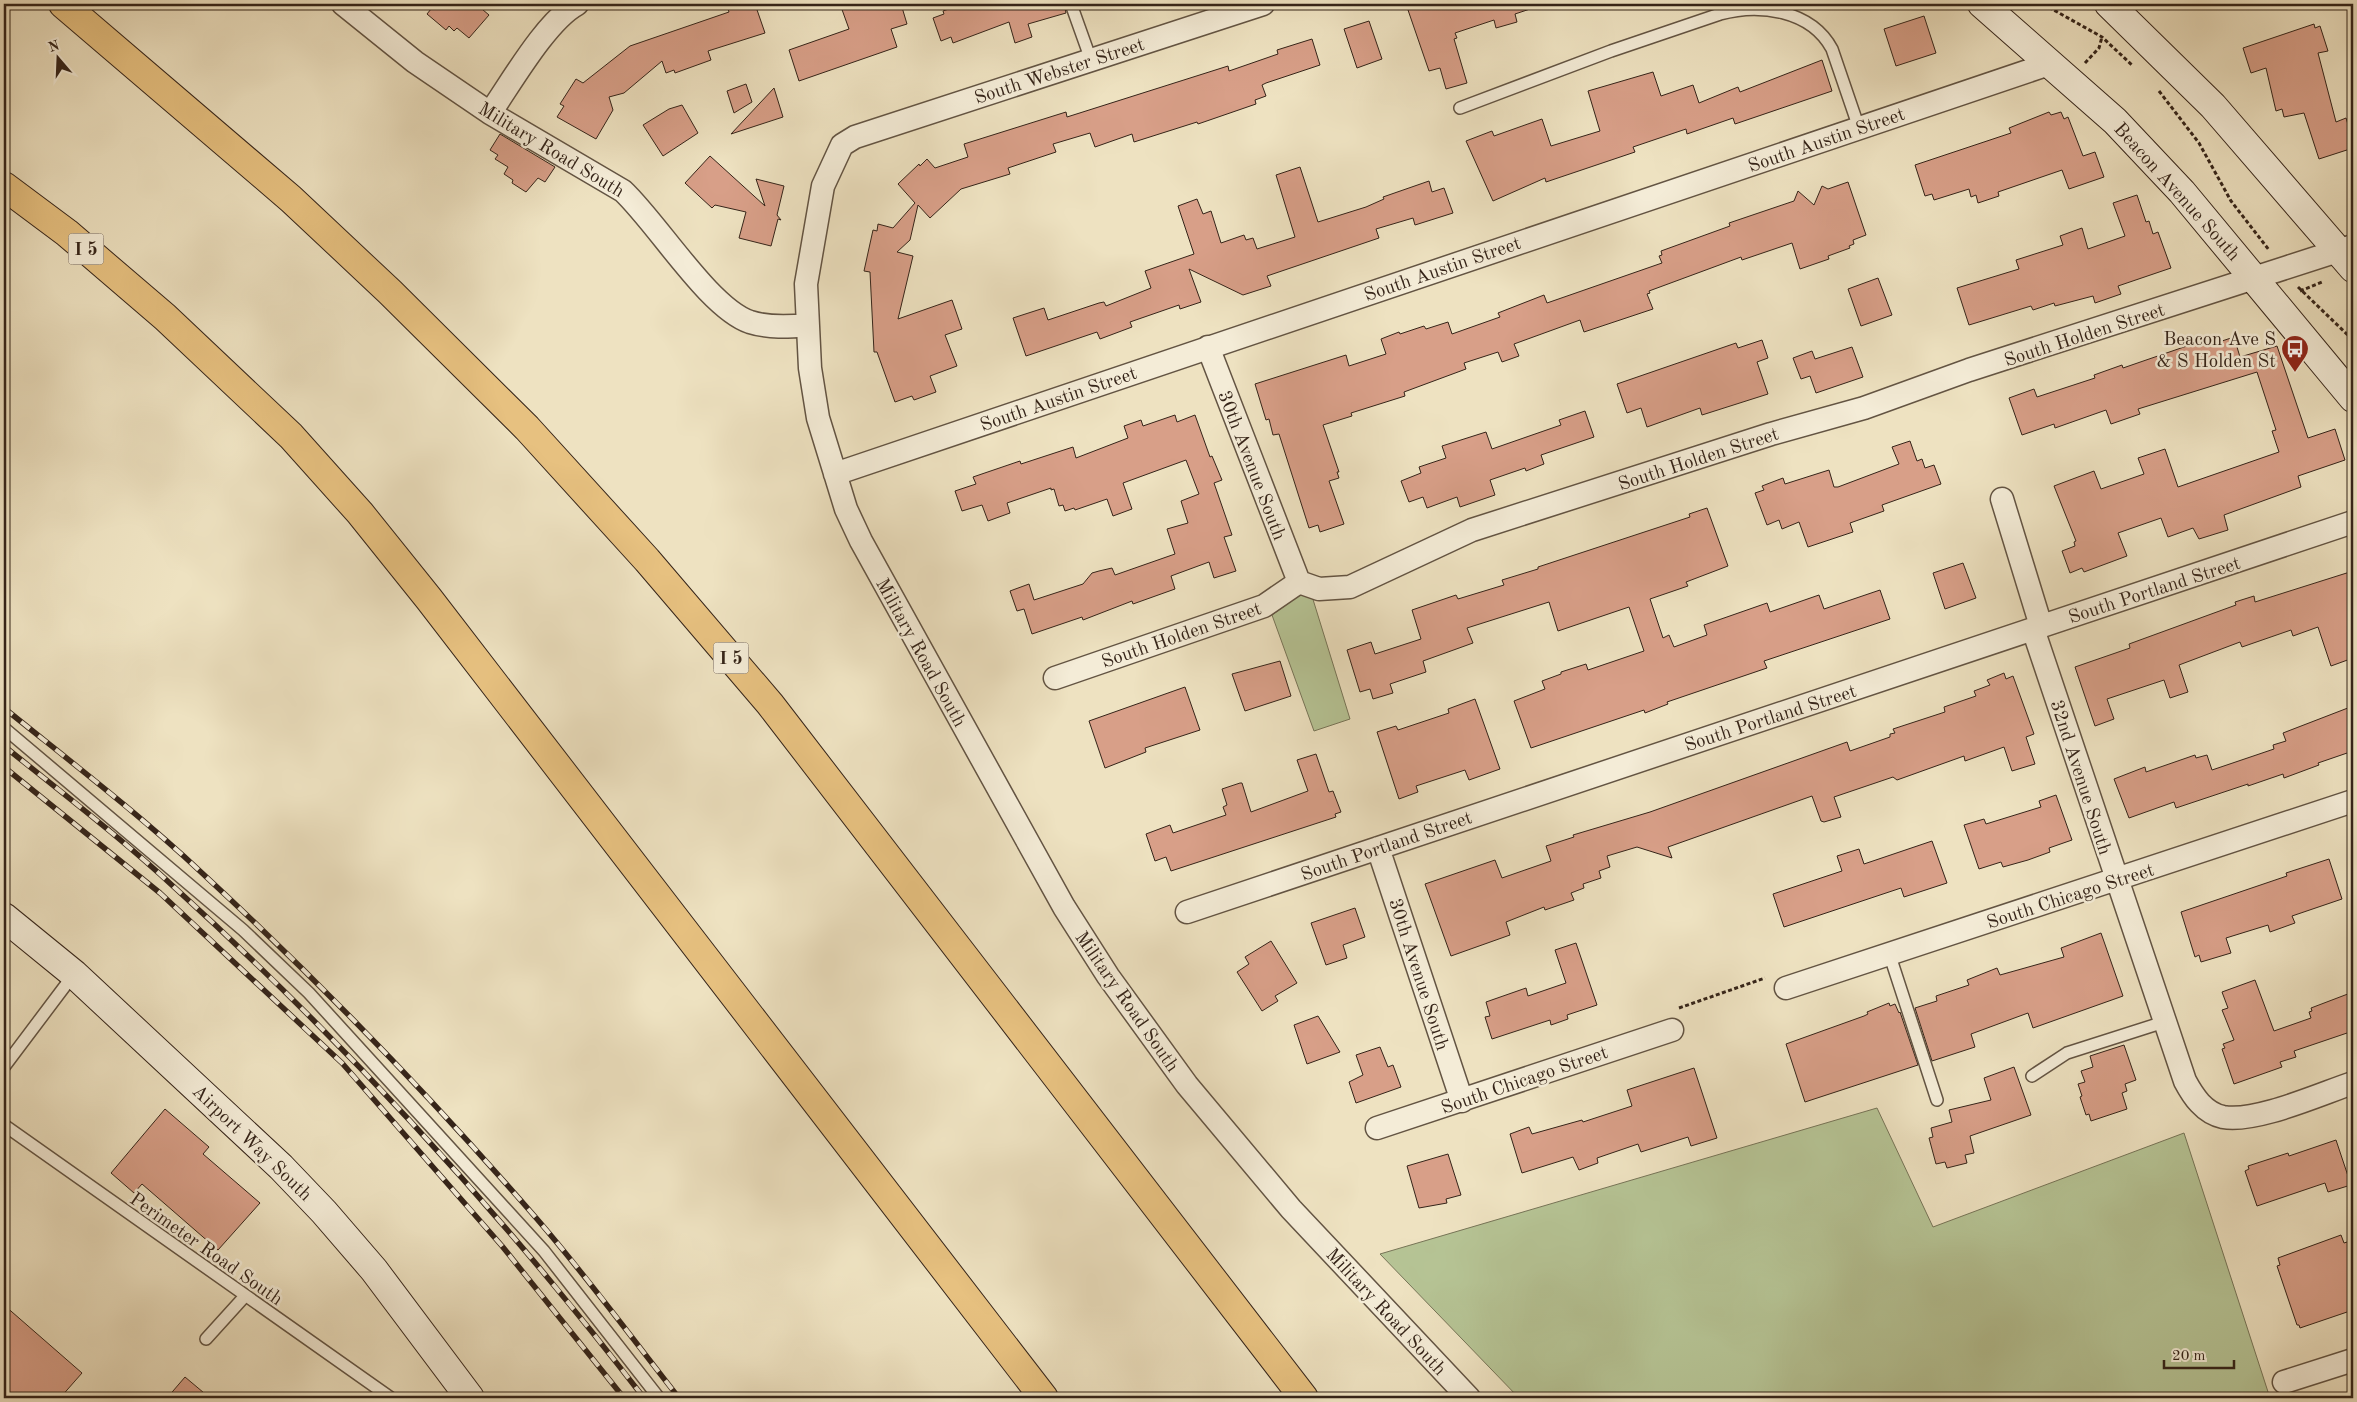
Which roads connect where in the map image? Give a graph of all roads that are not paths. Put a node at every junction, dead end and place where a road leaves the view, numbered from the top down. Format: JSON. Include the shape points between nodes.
{"nodes":[{"id":1,"x":63,"y":4,"type":"edge"},
{"id":2,"x":343,"y":4,"type":"edge"},
{"id":3,"x":577,"y":4,"type":"edge"},
{"id":4,"x":1071,"y":4,"type":"edge"},
{"id":5,"x":1263,"y":4,"type":"edge"},
{"id":6,"x":1982,"y":4,"type":"edge"},
{"id":7,"x":2109,"y":4,"type":"edge"},
{"id":8,"x":1091,"y":60,"type":"junction"},
{"id":9,"x":2049,"y":64,"type":"junction"},
{"id":10,"x":1460,"y":108,"type":"dead end"},
{"id":11,"x":490,"y":113,"type":"junction"},
{"id":12,"x":1859,"y":128,"type":"junction"},
{"id":13,"x":4,"y":186,"type":"edge"},
{"id":14,"x":2349,"y":255,"type":"edge"},
{"id":15,"x":2256,"y":278,"type":"junction"},
{"id":16,"x":807,"y":325,"type":"junction"},
{"id":17,"x":1208,"y":347,"type":"junction"},
{"id":18,"x":2353,"y":398,"type":"edge"},
{"id":19,"x":835,"y":474,"type":"junction"},
{"id":20,"x":2002,"y":499,"type":"dead end"},
{"id":21,"x":2353,"y":522,"type":"edge"},
{"id":22,"x":1299,"y":582,"type":"junction"},
{"id":23,"x":2037,"y":628,"type":"junction"},
{"id":24,"x":1055,"y":678,"type":"dead end"},
{"id":25,"x":4,"y":728,"type":"edge"},
{"id":26,"x":2353,"y":801,"type":"edge"},
{"id":27,"x":1378,"y":848,"type":"junction"},
{"id":28,"x":2116,"y":880,"type":"junction"},
{"id":29,"x":1187,"y":912,"type":"dead end"},
{"id":30,"x":4,"y":917,"type":"edge"},
{"id":31,"x":1889,"y":953,"type":"junction"},
{"id":32,"x":74,"y":974,"type":"junction"},
{"id":33,"x":1786,"y":988,"type":"road end"},
{"id":34,"x":2164,"y":1022,"type":"junction"},
{"id":35,"x":1672,"y":1030,"type":"road end"},
{"id":36,"x":4,"y":1067,"type":"edge"},
{"id":37,"x":2032,"y":1076,"type":"dead end"},
{"id":38,"x":2353,"y":1082,"type":"edge"},
{"id":39,"x":1937,"y":1100,"type":"dead end"},
{"id":40,"x":1462,"y":1101,"type":"junction"},
{"id":41,"x":4,"y":1125,"type":"edge"},
{"id":42,"x":1377,"y":1128,"type":"dead end"},
{"id":43,"x":245,"y":1296,"type":"junction"},
{"id":44,"x":206,"y":1339,"type":"dead end"},
{"id":45,"x":2353,"y":1360,"type":"edge"},
{"id":46,"x":2284,"y":1382,"type":"dead end"},
{"id":47,"x":392,"y":1398,"type":"edge"},
{"id":48,"x":470,"y":1398,"type":"edge"},
{"id":49,"x":659,"y":1398,"type":"edge"},
{"id":50,"x":1044,"y":1398,"type":"edge"},
{"id":51,"x":1304,"y":1398,"type":"edge"},
{"id":52,"x":1469,"y":1398,"type":"edge"}],
"edges":[{"from":1,"to":51,"type":"highway","number":"I 5","via":[[291,199],[390,292],[527,428],[647,560],[770,704]]},
{"from":2,"to":11,"type":"street","name":"Military Road South","via":[[415,62]]},
{"from":3,"to":11,"type":"street","via":[[560,15],[544,33]]},
{"from":4,"to":8,"type":"lane"},
{"from":5,"to":8,"type":"street","name":"South Webster Street"},
{"from":6,"to":9,"type":"main road","name":"Beacon Avenue South"},
{"from":7,"to":14,"type":"main road","via":[[2213,106]]},
{"from":8,"to":16,"type":"street","name":"South Webster Street","via":[[855,137],[842,145],[824,186],[806,284]]},
{"from":9,"to":12,"type":"street","name":"South Austin Street"},
{"from":9,"to":15,"type":"main road","name":"Beacon Avenue South","via":[[2116,121]]},
{"from":10,"to":12,"type":"lane","via":[[1720,14],[1736,10],[1767,10],[1799,18],[1826,38]]},
{"from":11,"to":16,"type":"street","name":"Military Road South","via":[[623,191],[642,208],[702,284],[733,313],[750,322],[777,327]]},
{"from":12,"to":17,"type":"street","name":"South Austin Street"},
{"from":13,"to":50,"type":"highway","number":"I 5","via":[[67,233],[165,317],[291,436],[378,534]]},
{"from":14,"to":15,"type":"street","name":"South Holden Street"},
{"from":15,"to":18,"type":"main road","name":"Beacon Avenue South"},
{"from":15,"to":22,"type":"street","name":"South Holden Street","via":[[1969,370],[1864,408],[1771,434],[1472,530],[1350,587],[1319,590]]},
{"from":16,"to":19,"type":"street","name":"Military Road South","via":[[818,418]]},
{"from":17,"to":19,"type":"street","name":"South Austin Street"},
{"from":17,"to":22,"type":"street","name":"30th Avenue South"},
{"from":19,"to":52,"type":"street","name":"Military Road South","via":[[861,541],[1064,906],[1108,976],[1187,1085],[1291,1209]]},
{"from":20,"to":23,"type":"street","name":"32nd Avenue South"},
{"from":21,"to":23,"type":"street","name":"South Portland Street"},
{"from":22,"to":24,"type":"street","name":"South Holden Street","via":[[1264,606]]},
{"from":23,"to":27,"type":"street","name":"South Portland Street"},
{"from":23,"to":28,"type":"street","name":"32nd Avenue South"},
{"from":25,"to":49,"type":"lane","via":[[235,924],[309,993],[544,1251]]},
{"from":26,"to":28,"type":"street","name":"South Chicago Street"},
{"from":27,"to":29,"type":"street","name":"South Portland Street"},
{"from":27,"to":40,"type":"street","name":"30th Avenue South"},
{"from":28,"to":31,"type":"street","name":"South Chicago Street"},
{"from":28,"to":34,"type":"street","name":"32nd Avenue South"},
{"from":30,"to":32,"type":"main road","name":"Airport Way South"},
{"from":31,"to":33,"type":"street","name":"South Chicago Street"},
{"from":31,"to":39,"type":"lane"},
{"from":32,"to":36,"type":"lane"},
{"from":32,"to":48,"type":"main road","name":"Airport Way South","via":[[229,1118],[324,1212],[374,1270]]},
{"from":34,"to":37,"type":"lane","via":[[2067,1053]]},
{"from":34,"to":38,"type":"street","name":"32nd Avenue South","via":[[2184,1081],[2192,1094],[2211,1112],[2222,1117],[2257,1115]]},
{"from":35,"to":40,"type":"street","name":"South Chicago Street"},
{"from":40,"to":42,"type":"street","name":"South Chicago Street"},
{"from":41,"to":43,"type":"lane","name":"Perimeter Road South"},
{"from":43,"to":44,"type":"lane"},
{"from":43,"to":47,"type":"lane","name":"Perimeter Road South"},
{"from":45,"to":46,"type":"street"}]}
